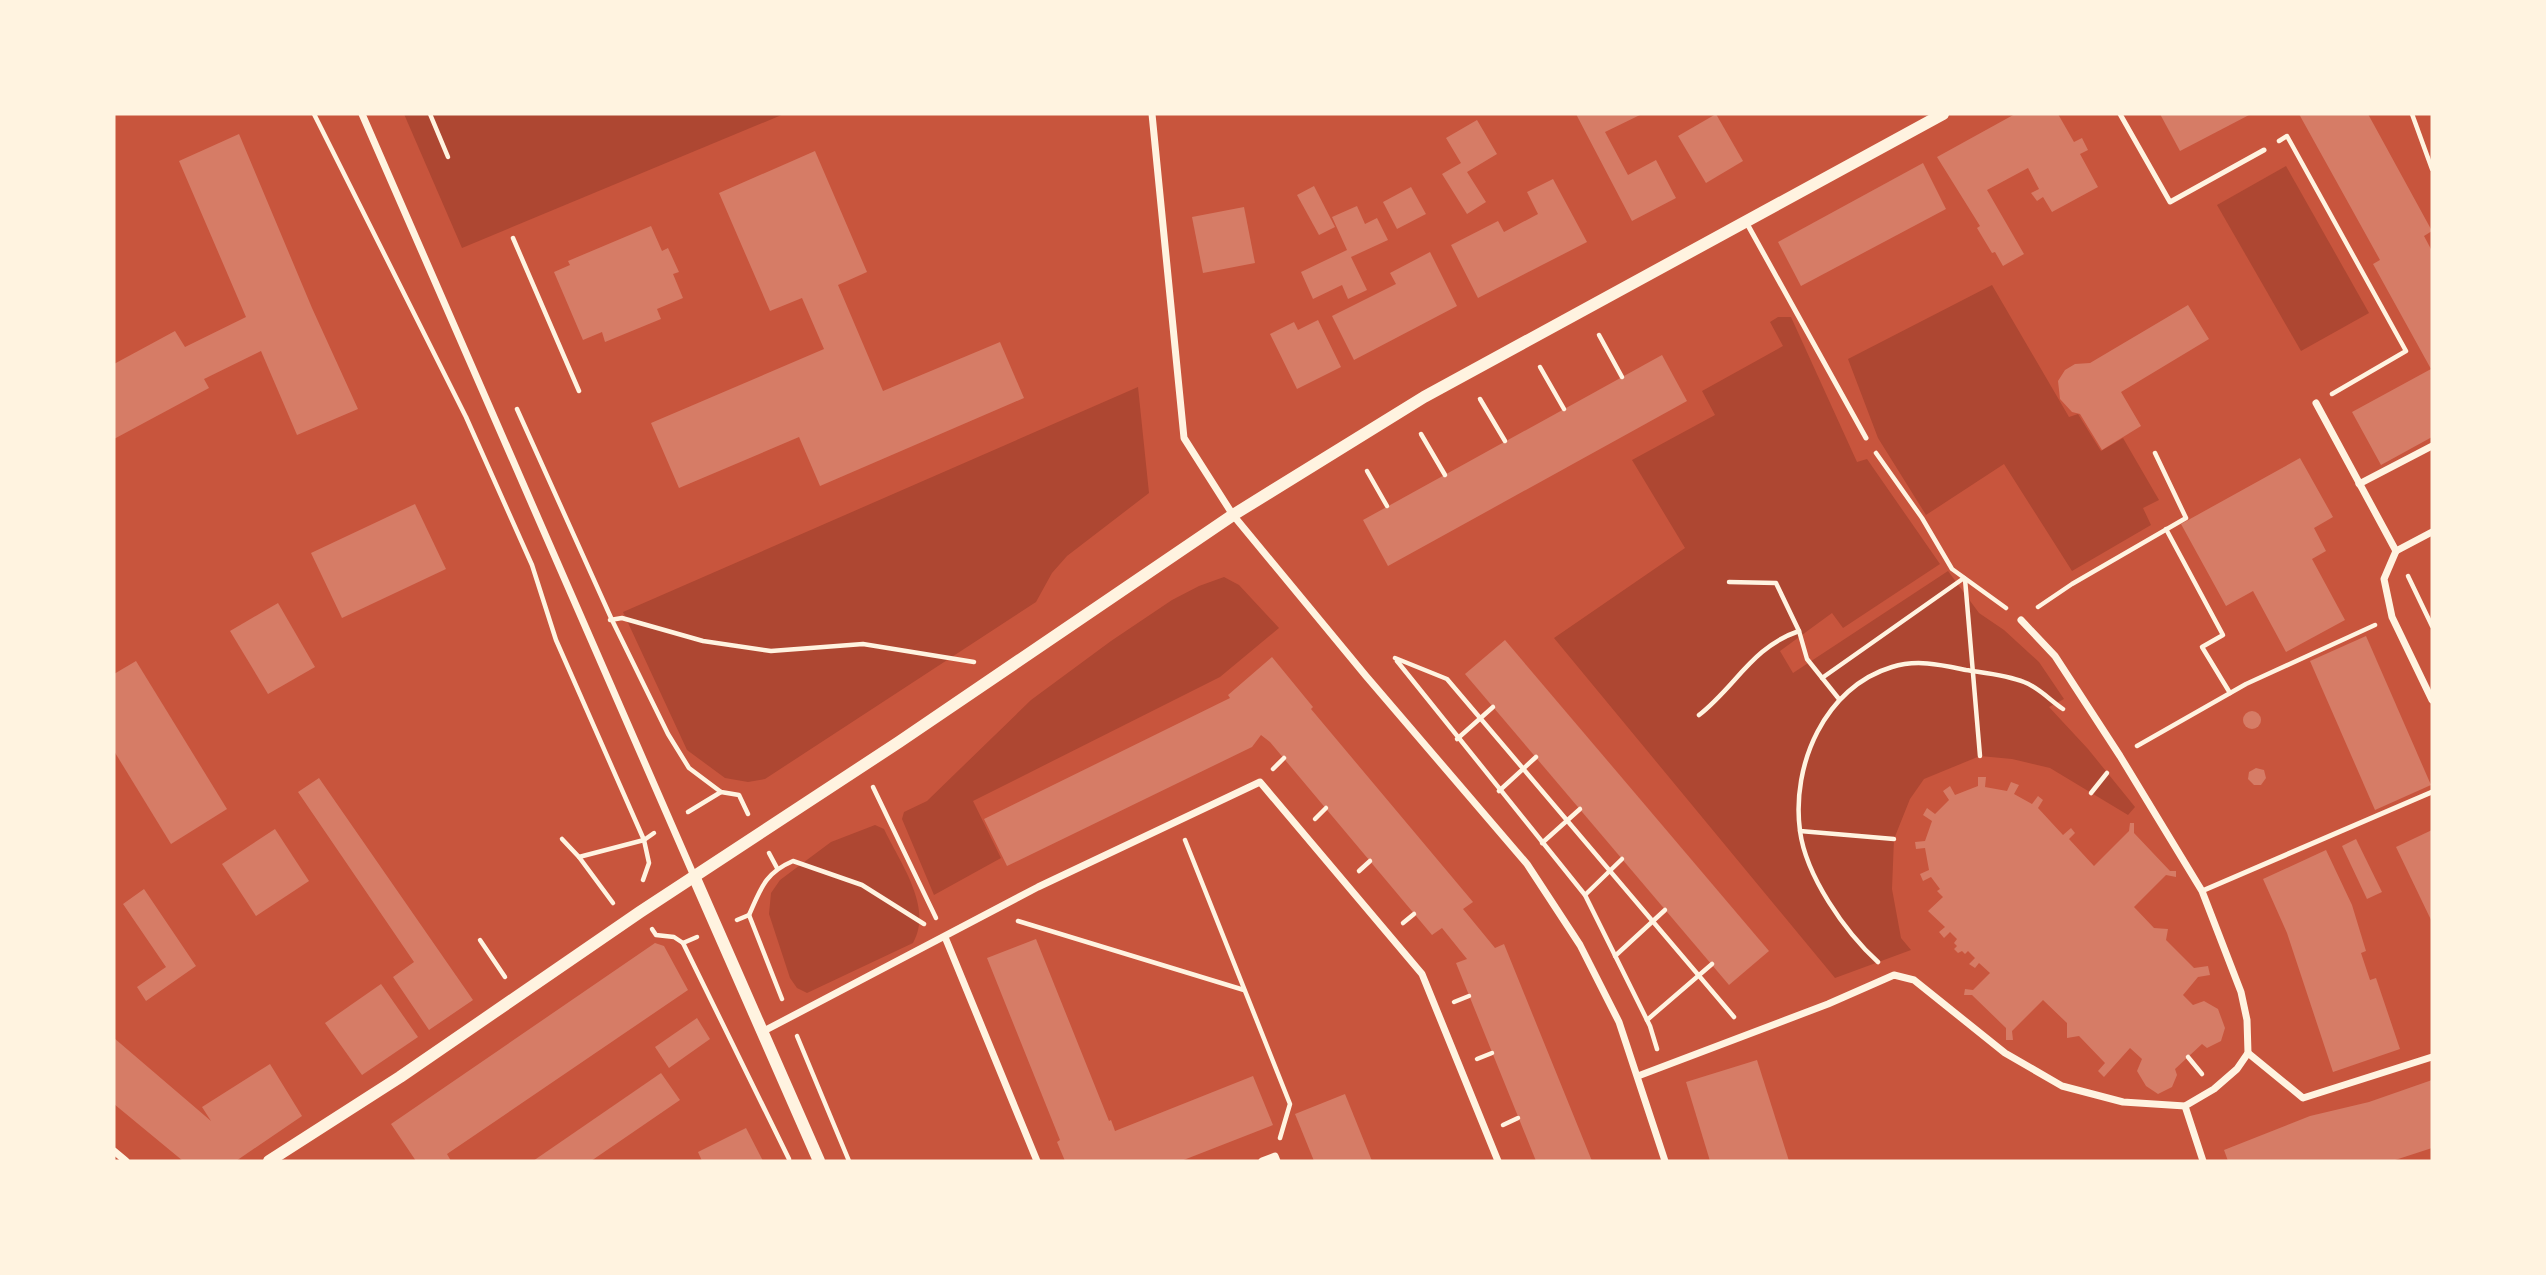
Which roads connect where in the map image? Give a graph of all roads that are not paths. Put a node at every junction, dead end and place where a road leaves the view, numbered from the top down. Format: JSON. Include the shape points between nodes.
{"nodes":[{"id":1,"x":362,"y":114,"type":"edge"},
{"id":2,"x":1152,"y":114,"type":"edge"},
{"id":3,"x":1943,"y":114,"type":"edge"},
{"id":4,"x":2120,"y":114,"type":"edge"},
{"id":5,"x":2264,"y":150,"type":"road end"},
{"id":6,"x":1745,"y":220,"type":"junction"},
{"id":7,"x":2316,"y":403,"type":"road end"},
{"id":8,"x":1866,"y":438,"type":"road end"},
{"id":9,"x":2432,"y":446,"type":"edge"},
{"id":10,"x":2359,"y":484,"type":"junction"},
{"id":11,"x":1233,"y":515,"type":"junction"},
{"id":12,"x":2432,"y":532,"type":"edge"},
{"id":13,"x":2396,"y":551,"type":"junction"},
{"id":14,"x":2021,"y":620,"type":"road end"},
{"id":15,"x":2432,"y":701,"type":"edge"},
{"id":16,"x":2432,"y":792,"type":"edge"},
{"id":17,"x":694,"y":876,"type":"junction"},
{"id":18,"x":2202,"y":891,"type":"junction"},
{"id":19,"x":945,"y":937,"type":"junction"},
{"id":20,"x":762,"y":1032,"type":"junction"},
{"id":21,"x":2248,"y":1053,"type":"junction"},
{"id":22,"x":2432,"y":1057,"type":"edge"},
{"id":23,"x":1638,"y":1076,"type":"junction"},
{"id":24,"x":2185,"y":1106,"type":"junction"},
{"id":25,"x":114,"y":1151,"type":"edge"},
{"id":26,"x":1276,"y":1159,"type":"edge"},
{"id":27,"x":126,"y":1161,"type":"edge"},
{"id":28,"x":269,"y":1161,"type":"edge"},
{"id":29,"x":819,"y":1161,"type":"edge"},
{"id":30,"x":1037,"y":1161,"type":"edge"},
{"id":31,"x":1262,"y":1161,"type":"edge"},
{"id":32,"x":1497,"y":1161,"type":"edge"},
{"id":33,"x":1665,"y":1161,"type":"edge"},
{"id":34,"x":2203,"y":1161,"type":"edge"}],
"edges":[{"from":1,"to":17,"type":"street"},
{"from":2,"to":11,"type":"street","via":[[1184,438]]},
{"from":3,"to":6,"type":"street"},
{"from":4,"to":5,"type":"lane","via":[[2170,202]]},
{"from":6,"to":8,"type":"lane"},
{"from":6,"to":11,"type":"street","via":[[1424,397]]},
{"from":7,"to":10,"type":"street"},
{"from":9,"to":10,"type":"street"},
{"from":10,"to":13,"type":"street"},
{"from":11,"to":17,"type":"street"},
{"from":11,"to":23,"type":"street","via":[[1527,864],[1580,945],[1619,1022]]},
{"from":12,"to":13,"type":"street"},
{"from":13,"to":15,"type":"street","via":[[2384,579],[2392,617]]},
{"from":14,"to":18,"type":"street","via":[[2062,667]]},
{"from":16,"to":18,"type":"lane"},
{"from":17,"to":20,"type":"street"},
{"from":17,"to":28,"type":"street"},
{"from":18,"to":21,"type":"street","via":[[2241,992]]},
{"from":19,"to":20,"type":"street"},
{"from":19,"to":30,"type":"street"},
{"from":19,"to":32,"type":"street","via":[[1038,887],[1260,782],[1422,974]]},
{"from":20,"to":29,"type":"street"},
{"from":21,"to":22,"type":"street","via":[[2304,1098]]},
{"from":21,"to":24,"type":"street","via":[[2214,1089]]},
{"from":23,"to":24,"type":"street","via":[[1894,975],[1914,980],[2005,1054],[2062,1086],[2123,1102]]},
{"from":23,"to":33,"type":"street"},
{"from":24,"to":34,"type":"street"},
{"from":25,"to":27,"type":"street"},
{"from":26,"to":31,"type":"street"}]}
